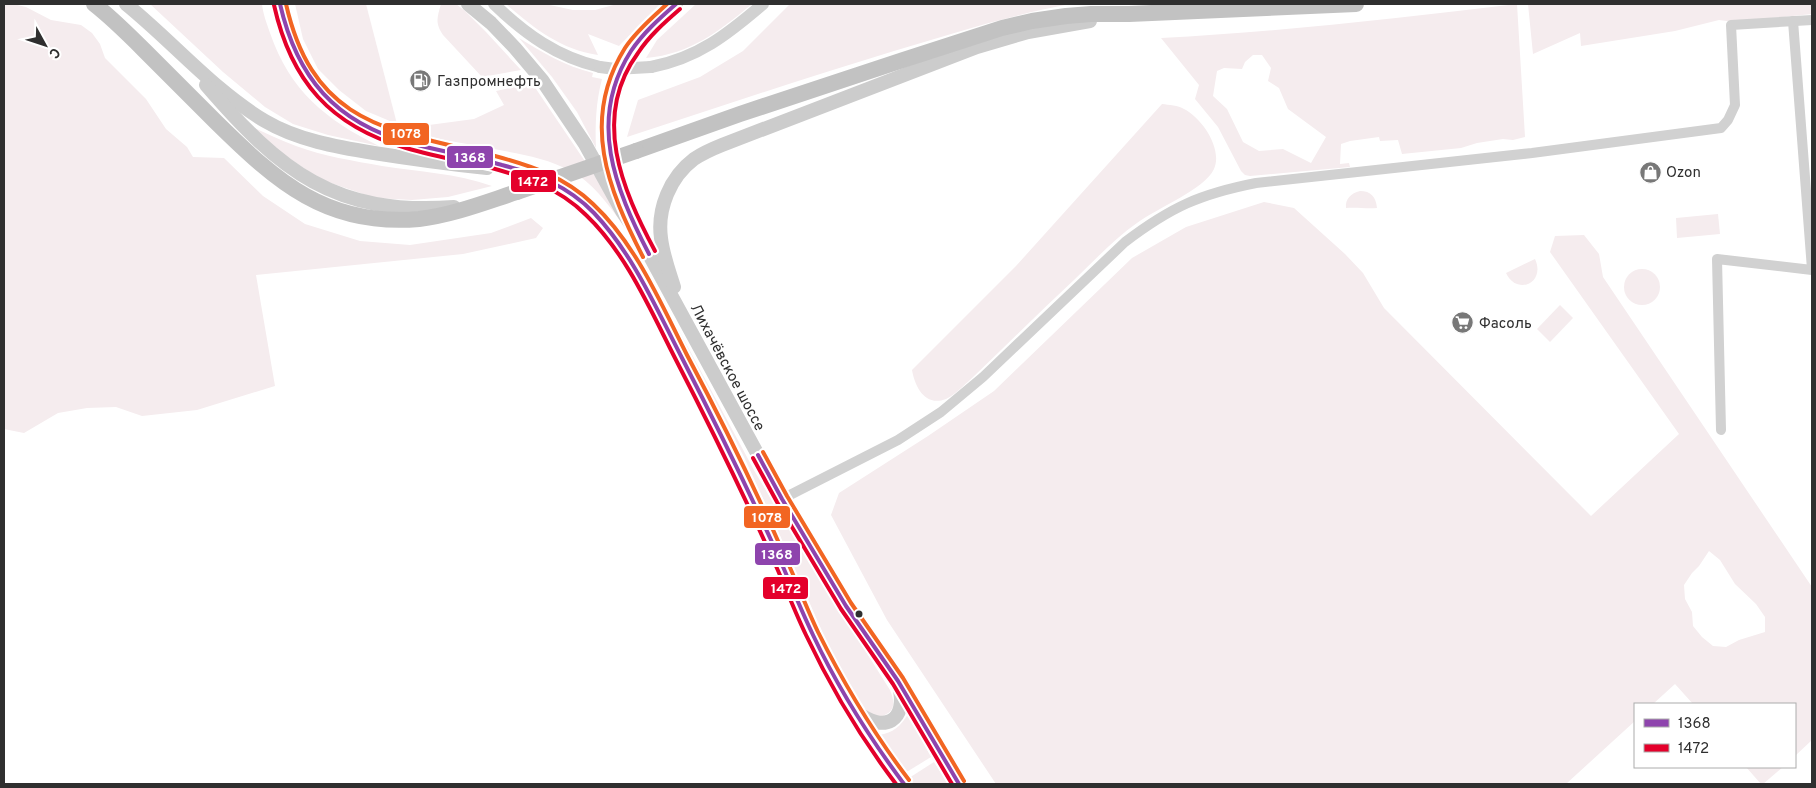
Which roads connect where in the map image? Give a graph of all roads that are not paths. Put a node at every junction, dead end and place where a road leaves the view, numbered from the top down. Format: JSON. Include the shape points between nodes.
{"nodes":[{"id":1,"x":94,"y":4,"type":"edge"},
{"id":2,"x":126,"y":4,"type":"edge"},
{"id":3,"x":132,"y":4,"type":"edge"},
{"id":4,"x":280,"y":4,"type":"edge"},
{"id":5,"x":468,"y":4,"type":"edge"},
{"id":6,"x":494,"y":4,"type":"edge"},
{"id":7,"x":676,"y":4,"type":"edge"},
{"id":8,"x":763,"y":4,"type":"edge"},
{"id":9,"x":1356,"y":4,"type":"edge"},
{"id":10,"x":1129,"y":14,"type":"junction"},
{"id":11,"x":1812,"y":20,"type":"edge"},
{"id":12,"x":148,"y":22,"type":"junction"},
{"id":13,"x":1793,"y":22,"type":"junction"},
{"id":14,"x":173,"y":47,"type":"junction"},
{"id":15,"x":530,"y":172,"type":"junction"},
{"id":16,"x":477,"y":205,"type":"junction"},
{"id":17,"x":640,"y":238,"type":"junction"},
{"id":18,"x":1812,"y":270,"type":"edge"},
{"id":19,"x":688,"y":325,"type":"junction"},
{"id":20,"x":1721,"y":430,"type":"dead end"},
{"id":21,"x":782,"y":499,"type":"junction"},
{"id":22,"x":898,"y":681,"type":"junction"},
{"id":23,"x":851,"y":707,"type":"junction"},
{"id":24,"x":904,"y":784,"type":"edge"},
{"id":25,"x":958,"y":784,"type":"edge"}],
"edges":[{"from":1,"to":16,"type":"highway","via":[[255,160],[311,199],[343,212],[392,219],[438,216]]},
{"from":2,"to":12,"type":"main road"},
{"from":3,"to":12,"type":"main road"},
{"from":4,"to":15,"type":"main road","via":[[289,42],[305,72],[333,104],[348,115],[402,140]]},
{"from":5,"to":17,"type":"main road","name":"Лихачёвское шоссе","via":[[516,48],[542,80],[585,144]]},
{"from":6,"to":8,"type":"street","bridge":true,"via":[[549,48],[572,60],[616,69],[669,64],[698,52],[726,35]]},
{"from":7,"to":17,"type":"main road","via":[[632,50],[614,85],[610,106],[609,158],[620,196]]},
{"from":9,"to":10,"type":"highway"},
{"from":10,"to":16,"type":"highway","bridge":true,"via":[[1066,16],[1002,28]]},
{"from":10,"to":19,"type":"main road","via":[[1028,32],[977,47],[722,145],[694,159],[670,188],[660,224],[675,292]]},
{"from":11,"to":13,"type":"street"},
{"from":12,"to":14,"type":"main road"},
{"from":13,"to":18,"type":"street"},
{"from":13,"to":21,"type":"street","via":[[1731,25],[1735,105],[1721,128],[1532,153],[1256,183],[1228,188],[1190,201],[1147,225],[1126,242],[983,377],[940,412],[898,440]]},
{"from":14,"to":15,"type":"main road","via":[[247,109],[296,135],[358,150],[431,162]]},
{"from":14,"to":16,"type":"main road","via":[[247,130],[281,161],[315,183],[374,204],[421,208]]},
{"from":15,"to":23,"type":"main road","via":[[547,178],[578,198],[607,227],[620,246],[695,384],[758,512],[811,632]]},
{"from":17,"to":19,"type":"main road","name":"Лихачёвское шоссе"},
{"from":18,"to":20,"type":"street","via":[[1717,259]]},
{"from":19,"to":21,"type":"main road","name":"Лихачёвское шоссе"},
{"from":21,"to":22,"type":"main road","name":"Лихачёвское шоссе","via":[[846,606]]},
{"from":22,"to":23,"type":"main road","via":[[902,696],[896,718],[877,724]]},
{"from":22,"to":25,"type":"main road","name":"Лихачёвское шоссе"},
{"from":23,"to":24,"type":"main road"}]}
